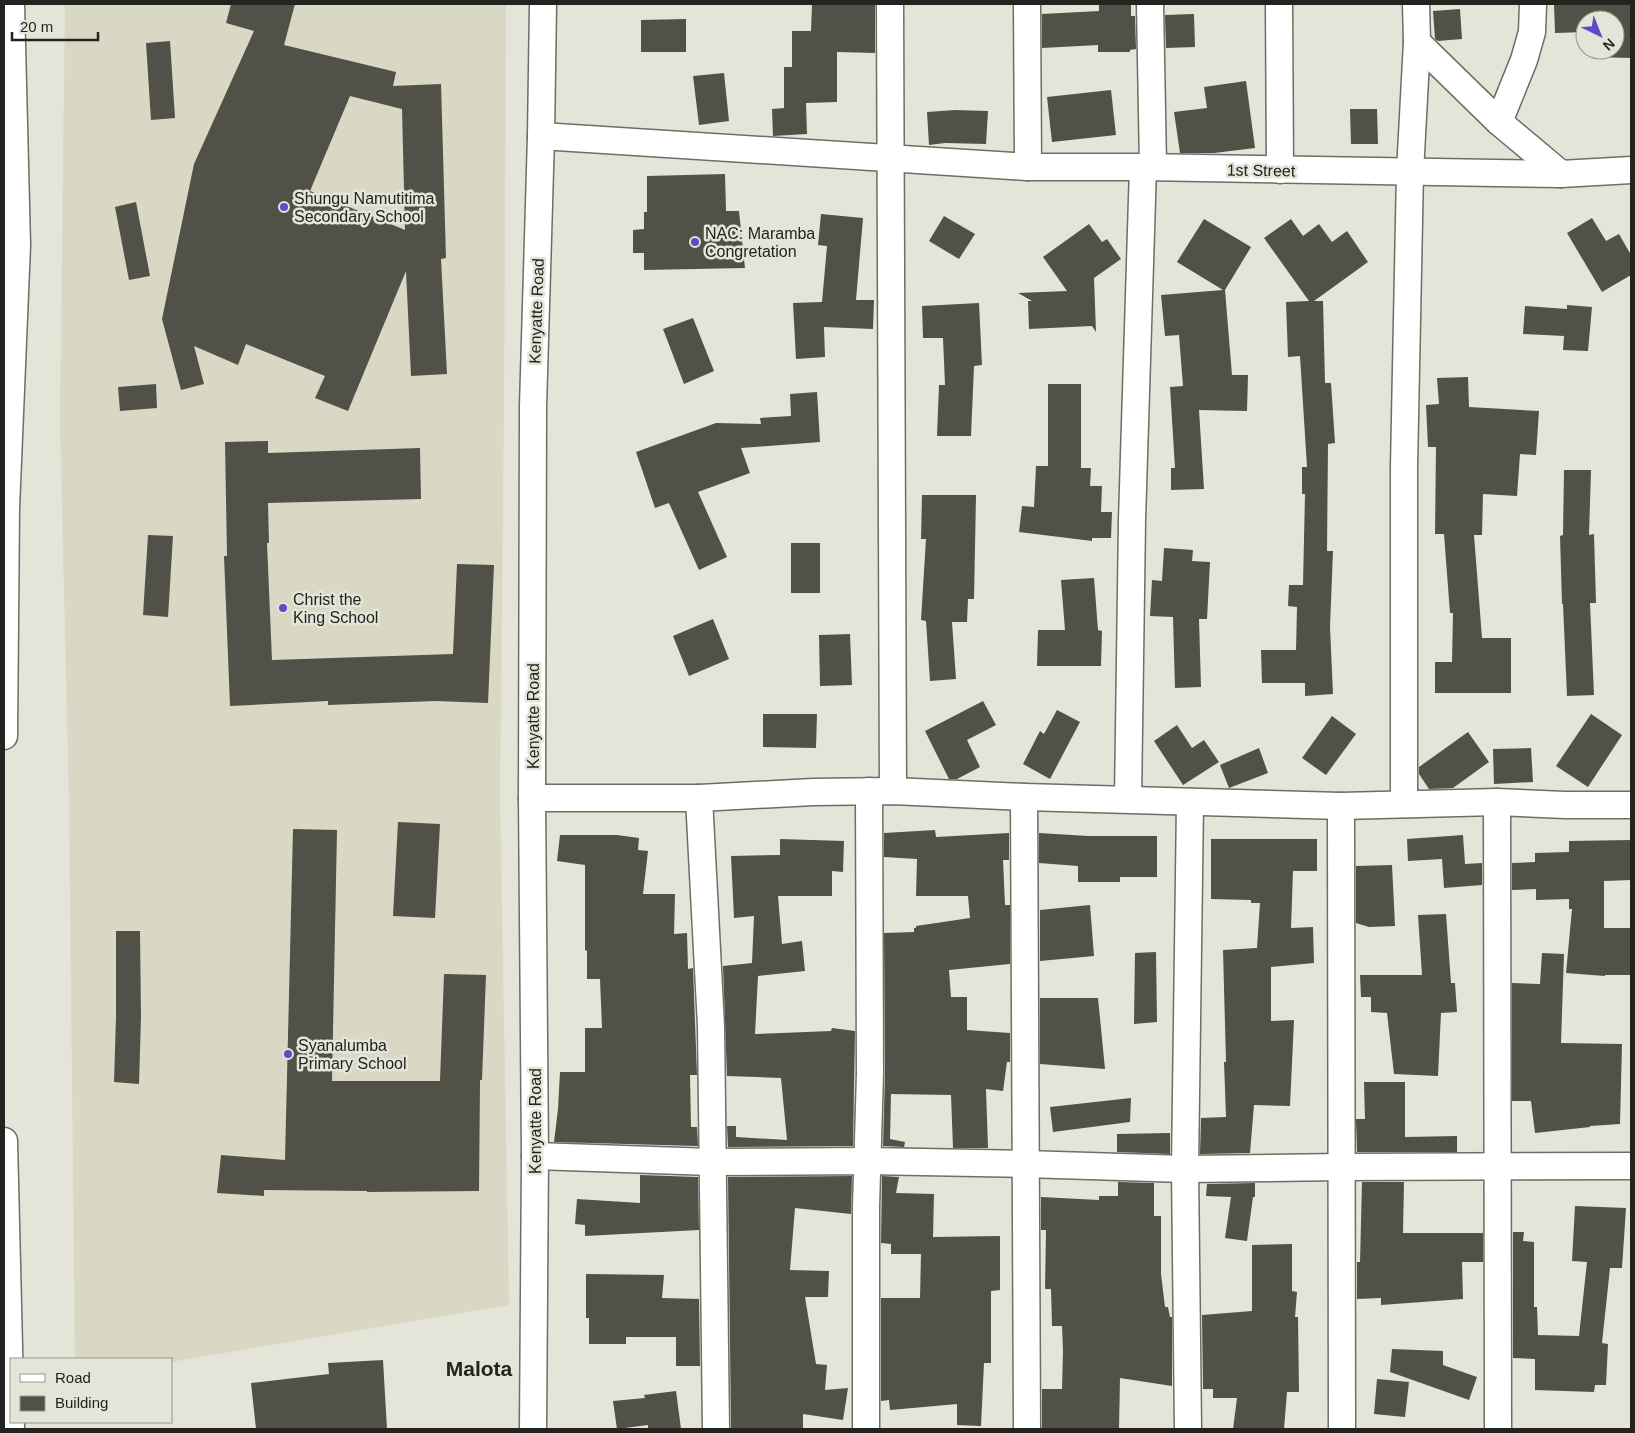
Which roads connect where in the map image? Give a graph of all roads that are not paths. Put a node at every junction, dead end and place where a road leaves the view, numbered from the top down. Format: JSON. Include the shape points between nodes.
{"nodes":[{"id":1,"x":11,"y":4,"type":"edge"},
{"id":2,"x":543,"y":4,"type":"edge"},
{"id":3,"x":890,"y":4,"type":"edge"},
{"id":4,"x":1027,"y":4,"type":"edge"},
{"id":5,"x":1150,"y":4,"type":"edge"},
{"id":6,"x":1279,"y":4,"type":"edge"},
{"id":7,"x":1416,"y":4,"type":"edge"},
{"id":8,"x":1533,"y":4,"type":"edge"},
{"id":9,"x":1417,"y":42,"type":"junction"},
{"id":10,"x":1499,"y":122,"type":"junction"},
{"id":11,"x":541,"y":136,"type":"junction"},
{"id":12,"x":890,"y":158,"type":"junction"},
{"id":13,"x":1028,"y":167,"type":"junction"},
{"id":14,"x":1148,"y":167,"type":"junction"},
{"id":15,"x":1280,"y":170,"type":"junction"},
{"id":16,"x":1631,"y":170,"type":"edge"},
{"id":17,"x":1410,"y":172,"type":"junction"},
{"id":18,"x":1561,"y":174,"type":"junction"},
{"id":19,"x":10,"y":245,"type":"edge"},
{"id":20,"x":5,"y":509,"type":"edge"},
{"id":21,"x":4,"y":736,"type":"edge"},
{"id":22,"x":881,"y":791,"type":"junction"},
{"id":23,"x":1024,"y":797,"type":"junction"},
{"id":24,"x":532,"y":798,"type":"junction"},
{"id":25,"x":699,"y":798,"type":"junction"},
{"id":26,"x":1128,"y":799,"type":"junction"},
{"id":27,"x":1190,"y":802,"type":"junction"},
{"id":28,"x":1497,"y":802,"type":"junction"},
{"id":29,"x":1404,"y":804,"type":"junction"},
{"id":30,"x":1631,"y":805,"type":"edge"},
{"id":31,"x":1341,"y":806,"type":"junction"},
{"id":32,"x":4,"y":1141,"type":"edge"},
{"id":33,"x":535,"y":1156,"type":"junction"},
{"id":34,"x":867,"y":1161,"type":"junction"},
{"id":35,"x":712,"y":1162,"type":"junction"},
{"id":36,"x":1025,"y":1164,"type":"junction"},
{"id":37,"x":1499,"y":1166,"type":"junction"},
{"id":38,"x":1631,"y":1166,"type":"edge"},
{"id":39,"x":1341,"y":1167,"type":"junction"},
{"id":40,"x":1185,"y":1169,"type":"junction"},
{"id":41,"x":5,"y":1273,"type":"edge"},
{"id":42,"x":10,"y":1403,"type":"edge"},
{"id":43,"x":533,"y":1429,"type":"edge"},
{"id":44,"x":716,"y":1429,"type":"edge"},
{"id":45,"x":866,"y":1429,"type":"edge"},
{"id":46,"x":1027,"y":1429,"type":"edge"},
{"id":47,"x":1188,"y":1429,"type":"edge"},
{"id":48,"x":1342,"y":1429,"type":"edge"},
{"id":49,"x":1498,"y":1429,"type":"edge"}],
"edges":[{"from":1,"to":19,"type":"street"},
{"from":2,"to":11,"type":"street","name":"Kenyatte Road"},
{"from":3,"to":12,"type":"street"},
{"from":4,"to":13,"type":"street"},
{"from":5,"to":14,"type":"street"},
{"from":6,"to":15,"type":"street"},
{"from":7,"to":9,"type":"street"},
{"from":8,"to":10,"type":"street","via":[[1532,32],[1524,60]]},
{"from":9,"to":10,"type":"street"},
{"from":9,"to":17,"type":"street"},
{"from":10,"to":18,"type":"street"},
{"from":11,"to":12,"type":"street","name":"1st Street"},
{"from":11,"to":24,"type":"street","name":"Kenyatte Road","via":[[533,407]]},
{"from":12,"to":13,"type":"street","name":"1st Street"},
{"from":12,"to":22,"type":"street"},
{"from":13,"to":14,"type":"street","name":"1st Street"},
{"from":14,"to":15,"type":"street","name":"1st Street"},
{"from":14,"to":26,"type":"street","via":[[1132,520]]},
{"from":15,"to":17,"type":"street","name":"1st Street"},
{"from":16,"to":18,"type":"street","name":"1st Street"},
{"from":17,"to":18,"type":"street","name":"1st Street"},
{"from":17,"to":29,"type":"street","via":[[1404,467]]},
{"from":19,"to":20,"type":"street"},
{"from":20,"to":21,"type":"street"},
{"from":22,"to":23,"type":"street"},
{"from":22,"to":25,"type":"street"},
{"from":22,"to":34,"type":"street"},
{"from":23,"to":26,"type":"street"},
{"from":23,"to":36,"type":"street"},
{"from":24,"to":25,"type":"street"},
{"from":24,"to":33,"type":"street","name":"Kenyatte Road"},
{"from":25,"to":35,"type":"street","via":[[711,1026]]},
{"from":26,"to":27,"type":"street"},
{"from":27,"to":31,"type":"street"},
{"from":27,"to":40,"type":"street"},
{"from":28,"to":29,"type":"street"},
{"from":28,"to":30,"type":"street"},
{"from":28,"to":37,"type":"street"},
{"from":29,"to":31,"type":"street"},
{"from":31,"to":39,"type":"street"},
{"from":32,"to":41,"type":"street"},
{"from":33,"to":35,"type":"street"},
{"from":33,"to":43,"type":"street","name":"Kenyatte Road"},
{"from":34,"to":35,"type":"street"},
{"from":34,"to":36,"type":"street"},
{"from":34,"to":45,"type":"street"},
{"from":35,"to":44,"type":"street"},
{"from":36,"to":40,"type":"street"},
{"from":36,"to":46,"type":"street"},
{"from":37,"to":38,"type":"street"},
{"from":37,"to":39,"type":"street"},
{"from":37,"to":49,"type":"street"},
{"from":39,"to":40,"type":"street"},
{"from":39,"to":48,"type":"street"},
{"from":40,"to":47,"type":"street"},
{"from":41,"to":42,"type":"street"}]}
